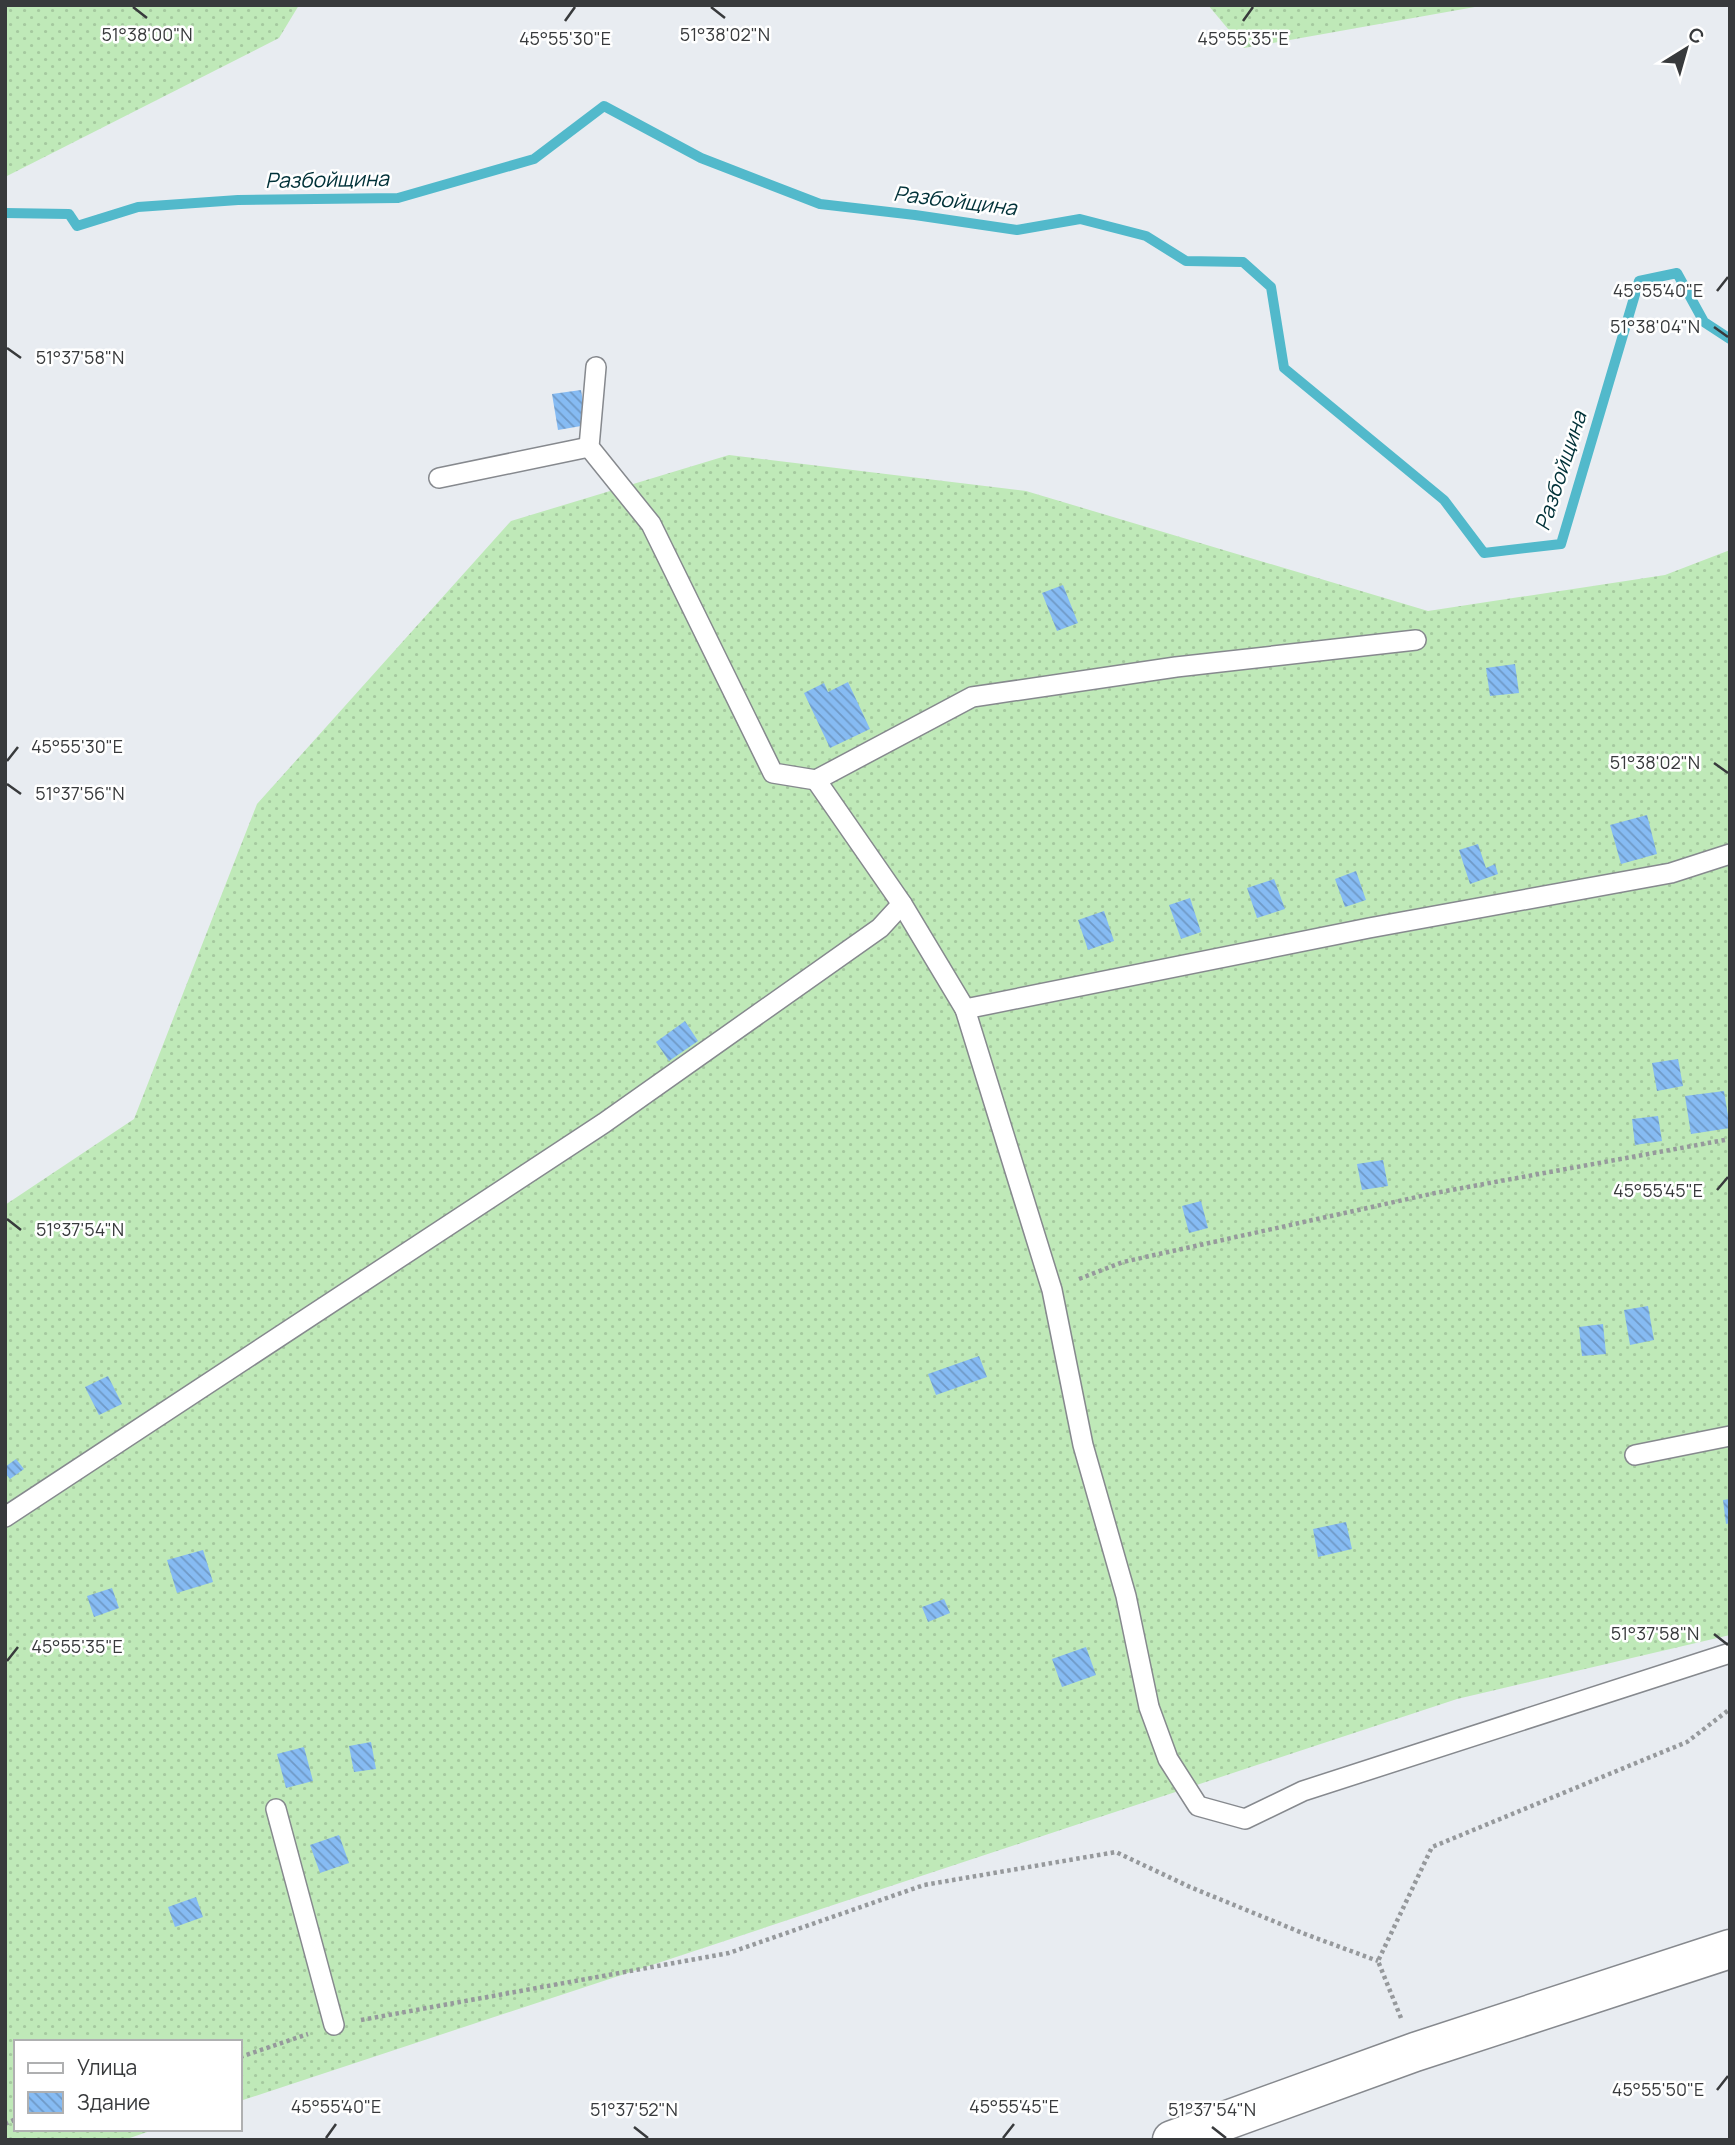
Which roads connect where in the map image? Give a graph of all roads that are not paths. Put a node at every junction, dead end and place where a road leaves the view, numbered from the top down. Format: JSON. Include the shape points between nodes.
{"nodes":[{"id":1,"x":596,"y":367,"type":"dead end"},
{"id":2,"x":589,"y":447,"type":"junction"},
{"id":3,"x":439,"y":478,"type":"dead end"},
{"id":4,"x":1416,"y":640,"type":"dead end"},
{"id":5,"x":816,"y":780,"type":"junction"},
{"id":6,"x":1730,"y":854,"type":"edge"},
{"id":7,"x":902,"y":904,"type":"junction"},
{"id":8,"x":965,"y":1009,"type":"junction"},
{"id":9,"x":1730,"y":1436,"type":"edge"},
{"id":10,"x":1635,"y":1455,"type":"dead end"},
{"id":11,"x":5,"y":1517,"type":"edge"},
{"id":12,"x":1730,"y":1653,"type":"edge"},
{"id":13,"x":276,"y":1809,"type":"dead end"},
{"id":14,"x":1730,"y":1949,"type":"edge"},
{"id":15,"x":334,"y":2025,"type":"road end"},
{"id":16,"x":1172,"y":2140,"type":"edge"}],
"edges":[{"from":1,"to":2,"type":"lane"},
{"from":2,"to":3,"type":"lane"},
{"from":2,"to":5,"type":"lane","via":[[651,524],[773,773]]},
{"from":4,"to":5,"type":"lane","via":[[1176,667],[972,697]]},
{"from":5,"to":7,"type":"lane"},
{"from":6,"to":8,"type":"lane","via":[[1671,873]]},
{"from":7,"to":8,"type":"lane"},
{"from":7,"to":11,"type":"lane","via":[[880,928],[604,1123]]},
{"from":8,"to":12,"type":"lane","via":[[1052,1290],[1083,1445],[1126,1596],[1149,1707],[1168,1759],[1198,1806],[1245,1819],[1303,1791]]},
{"from":9,"to":10,"type":"lane"},
{"from":13,"to":15,"type":"lane"},
{"from":14,"to":16,"type":"street","via":[[1415,2052]]}]}
